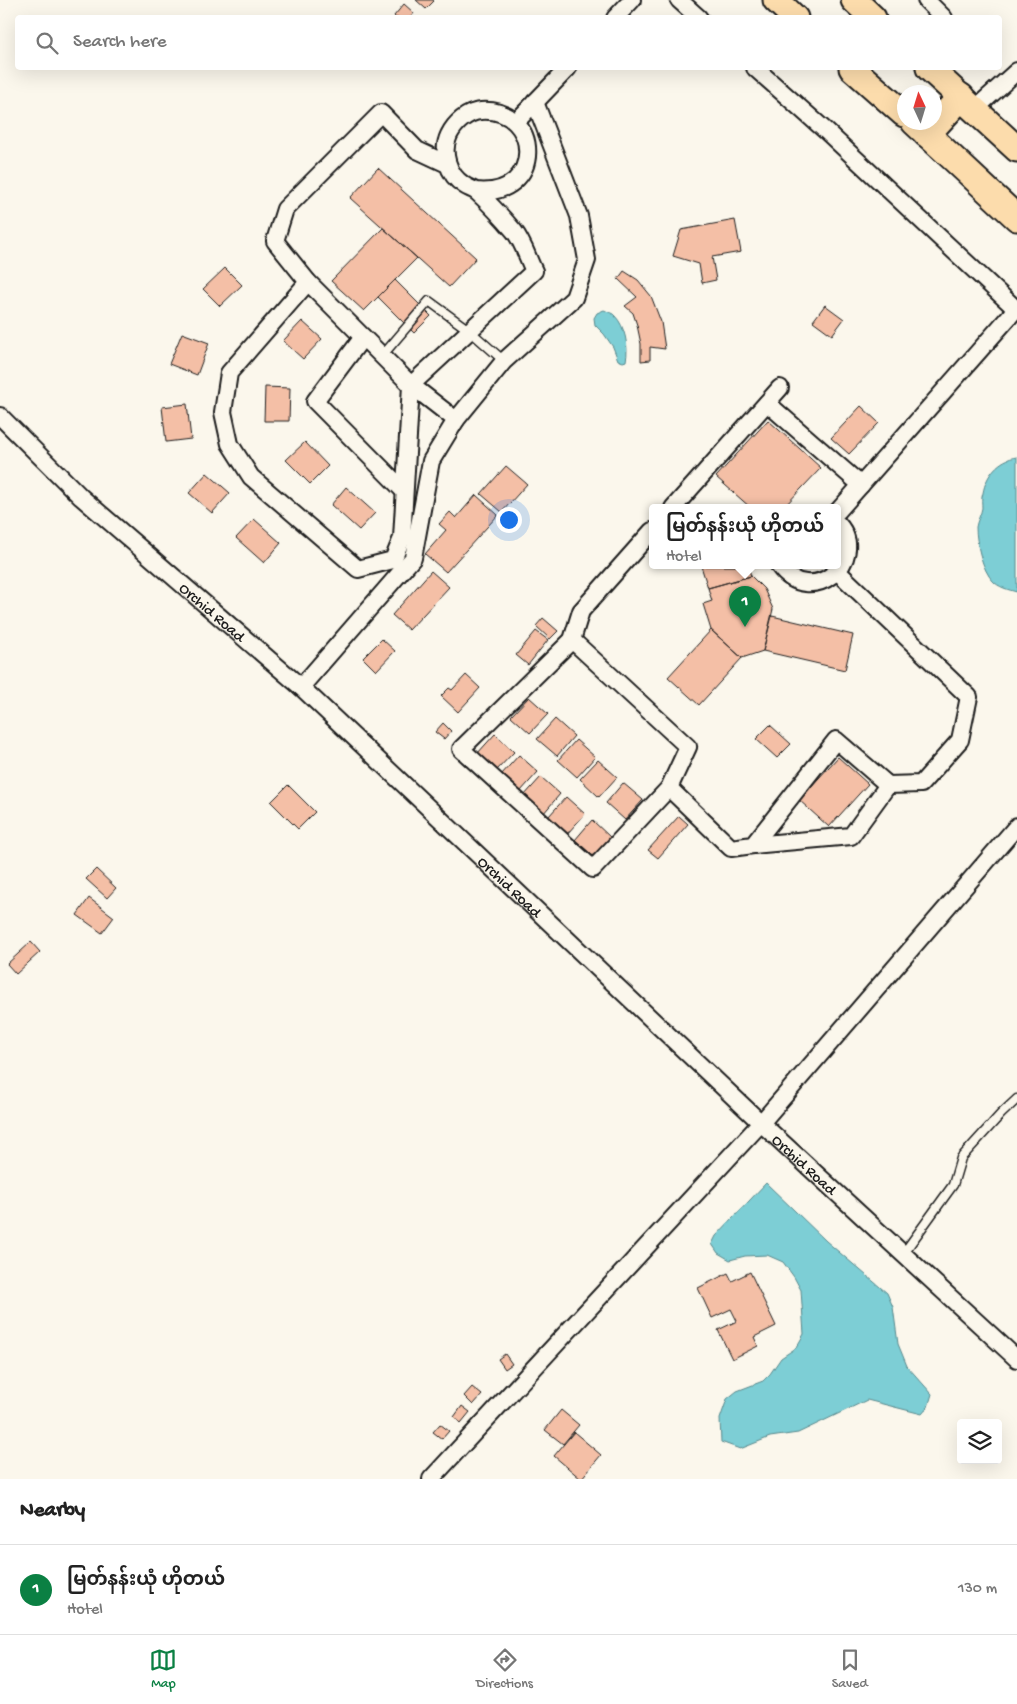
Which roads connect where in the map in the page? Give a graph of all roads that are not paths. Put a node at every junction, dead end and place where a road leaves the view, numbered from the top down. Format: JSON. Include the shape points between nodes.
{"nodes":[{"id":1,"x":632,"y":0,"type":"edge"},
{"id":2,"x":679,"y":0,"type":"edge"},
{"id":3,"x":776,"y":0,"type":"edge"},
{"id":4,"x":854,"y":0,"type":"edge"},
{"id":5,"x":926,"y":0,"type":"edge"},
{"id":6,"x":618,"y":15,"type":"edge"},
{"id":7,"x":695,"y":15,"type":"edge"},
{"id":8,"x":792,"y":15,"type":"edge"},
{"id":9,"x":870,"y":15,"type":"edge"},
{"id":10,"x":941,"y":15,"type":"edge"},
{"id":11,"x":566,"y":70,"type":"edge"},
{"id":12,"x":757,"y":70,"type":"edge"},
{"id":13,"x":854,"y":70,"type":"edge"},
{"id":14,"x":931,"y":70,"type":"edge"},
{"id":15,"x":1010,"y":76,"type":"edge"},
{"id":16,"x":535,"y":102,"type":"junction"},
{"id":17,"x":968,"y":103,"type":"junction"},
{"id":18,"x":897,"y":108,"type":"edge"},
{"id":19,"x":942,"y":117,"type":"edge"},
{"id":20,"x":516,"y":122,"type":"junction"},
{"id":21,"x":922,"y":130,"type":"edge"},
{"id":22,"x":1017,"y":149,"type":"edge"},
{"id":23,"x":447,"y":164,"type":"junction"},
{"id":24,"x":476,"y":190,"type":"junction"},
{"id":25,"x":1017,"y":218,"type":"edge"},
{"id":26,"x":308,"y":282,"type":"junction"},
{"id":27,"x":1017,"y":309,"type":"edge"},
{"id":28,"x":470,"y":331,"type":"junction"},
{"id":29,"x":363,"y":337,"type":"junction"},
{"id":30,"x":382,"y":356,"type":"junction"},
{"id":31,"x":504,"y":361,"type":"junction"},
{"id":32,"x":411,"y":385,"type":"junction"},
{"id":33,"x":780,"y":388,"type":"dead end"},
{"id":34,"x":767,"y":403,"type":"junction"},
{"id":35,"x":0,"y":416,"type":"edge"},
{"id":36,"x":456,"y":420,"type":"junction"},
{"id":37,"x":861,"y":485,"type":"junction"},
{"id":38,"x":404,"y":491,"type":"junction"},
{"id":39,"x":677,"y":504,"type":"edge"},
{"id":40,"x":841,"y":508,"type":"edge"},
{"id":41,"x":841,"y":530,"type":"edge"},
{"id":42,"x":649,"y":534,"type":"edge"},
{"id":43,"x":841,"y":565,"type":"edge"},
{"id":44,"x":782,"y":569,"type":"edge"},
{"id":45,"x":837,"y":571,"type":"joint"},
{"id":46,"x":572,"y":640,"type":"junction"},
{"id":47,"x":301,"y":687,"type":"junction"},
{"id":48,"x":888,"y":785,"type":"junction"},
{"id":49,"x":669,"y":788,"type":"junction"},
{"id":50,"x":1017,"y":826,"type":"edge"},
{"id":51,"x":753,"y":845,"type":"junction"},
{"id":52,"x":1017,"y":1099,"type":"edge"},
{"id":53,"x":761,"y":1123,"type":"junction"},
{"id":54,"x":903,"y":1254,"type":"junction"},
{"id":55,"x":1017,"y":1359,"type":"edge"},
{"id":56,"x":431,"y":1479,"type":"edge"}],
"edges":[{"from":1,"to":6,"type":"street"},
{"from":2,"to":7,"type":"street"},
{"from":3,"to":8,"type":"main road"},
{"from":4,"to":9,"type":"main road"},
{"from":5,"to":10,"type":"street"},
{"from":11,"to":16,"type":"street"},
{"from":12,"to":27,"type":"street"},
{"from":13,"to":18,"type":"main road"},
{"from":14,"to":17,"type":"main road"},
{"from":15,"to":17,"type":"street"},
{"from":16,"to":20,"type":"street"},
{"from":16,"to":31,"type":"street","via":[[579,216],[587,260],[574,298]]},
{"from":17,"to":19,"type":"highway"},
{"from":17,"to":22,"type":"main road"},
{"from":20,"to":23,"type":"street","via":[[491,111],[465,116],[448,137],[445,150]]},
{"from":20,"to":24,"type":"street","via":[[527,146],[522,172],[502,189]]},
{"from":21,"to":25,"type":"main road"},
{"from":23,"to":24,"type":"street","via":[[463,185]]},
{"from":23,"to":26,"type":"street","via":[[417,150],[381,113],[285,209],[275,242]]},
{"from":24,"to":28,"type":"street","via":[[515,232],[534,271]]},
{"from":26,"to":29,"type":"street"},
{"from":26,"to":38,"type":"street","via":[[229,373],[223,412],[230,444],[251,477],[358,570],[393,560],[402,538]]},
{"from":27,"to":37,"type":"street"},
{"from":28,"to":30,"type":"lane","via":[[430,301]]},
{"from":28,"to":31,"type":"lane"},
{"from":28,"to":32,"type":"street"},
{"from":29,"to":30,"type":"street"},
{"from":29,"to":38,"type":"street","via":[[315,401]]},
{"from":30,"to":32,"type":"street"},
{"from":31,"to":36,"type":"street"},
{"from":32,"to":36,"type":"street"},
{"from":32,"to":38,"type":"street"},
{"from":33,"to":34,"type":"street"},
{"from":34,"to":37,"type":"street"},
{"from":34,"to":39,"type":"street"},
{"from":35,"to":47,"type":"street","name":"Orchid Road","via":[[82,497]]},
{"from":36,"to":47,"type":"street","via":[[431,461],[413,558]]},
{"from":37,"to":40,"type":"street"},
{"from":41,"to":43,"type":"street","via":[[846,549]]},
{"from":42,"to":46,"type":"street","via":[[581,611]]},
{"from":44,"to":45,"type":"street","via":[[793,580],[805,583],[817,583]]},
{"from":45,"to":48,"type":"street","via":[[970,697],[960,740],[921,784]]},
{"from":46,"to":49,"type":"street","via":[[688,747]]},
{"from":46,"to":49,"type":"street","via":[[461,749],[593,869]]},
{"from":47,"to":53,"type":"street","name":"Orchid Road"},
{"from":48,"to":51,"type":"street","via":[[851,836]]},
{"from":48,"to":51,"type":"street","via":[[836,740]]},
{"from":49,"to":51,"type":"street","via":[[731,848]]},
{"from":50,"to":53,"type":"street"},
{"from":52,"to":54,"type":"lane","via":[[961,1158],[953,1185]]},
{"from":53,"to":54,"type":"street","name":"Orchid Road"},
{"from":53,"to":56,"type":"street"},
{"from":54,"to":55,"type":"street","name":"Orchid Road"}]}
